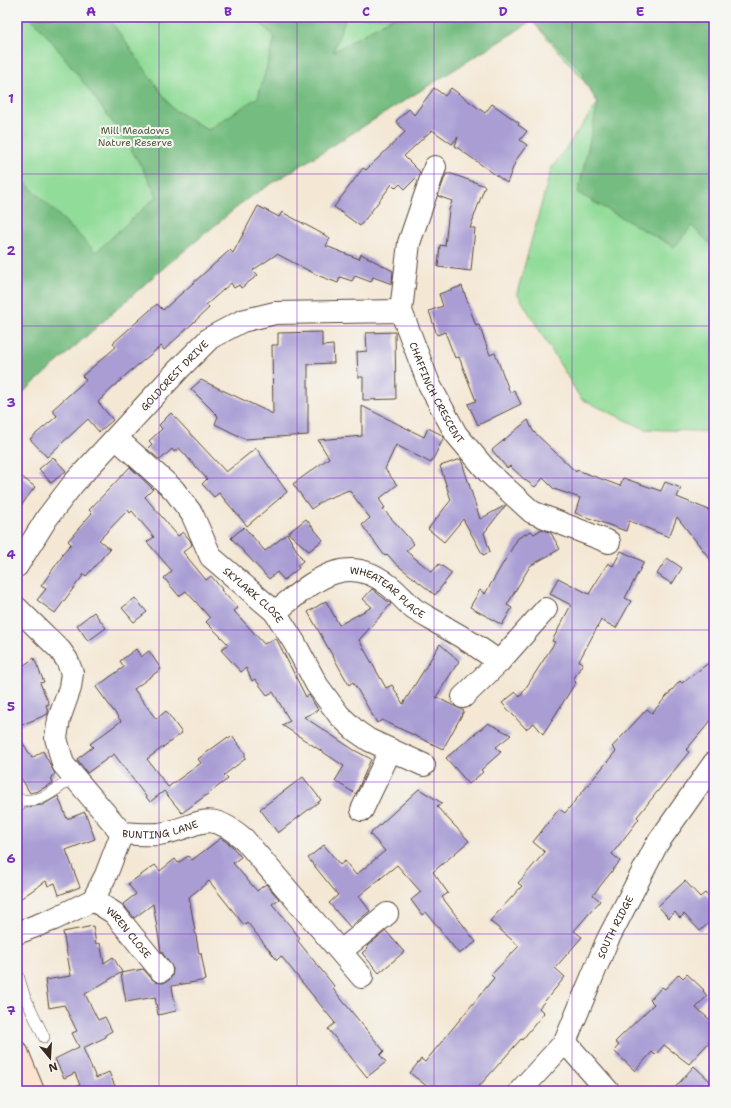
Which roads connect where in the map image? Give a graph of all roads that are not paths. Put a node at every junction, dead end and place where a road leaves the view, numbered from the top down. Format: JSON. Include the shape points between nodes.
{"nodes":[{"id":1,"x":435,"y":167,"type":"dead end"},
{"id":2,"x":401,"y":311,"type":"junction"},
{"id":3,"x":116,"y":438,"type":"junction"},
{"id":4,"x":609,"y":542,"type":"dead end"},
{"id":5,"x":17,"y":566,"type":"edge"},
{"id":6,"x":17,"y":608,"type":"edge"},
{"id":7,"x":546,"y":609,"type":"dead end"},
{"id":8,"x":275,"y":612,"type":"junction"},
{"id":9,"x":499,"y":662,"type":"junction"},
{"id":10,"x":463,"y":698,"type":"dead end"},
{"id":11,"x":390,"y":751,"type":"junction"},
{"id":12,"x":714,"y":764,"type":"edge"},
{"id":13,"x":424,"y":766,"type":"dead end"},
{"id":14,"x":73,"y":777,"type":"junction"},
{"id":15,"x":17,"y":798,"type":"edge"},
{"id":16,"x":362,"y":810,"type":"dead end"},
{"id":17,"x":122,"y":834,"type":"junction"},
{"id":18,"x":93,"y":900,"type":"junction"},
{"id":19,"x":387,"y":914,"type":"dead end"},
{"id":20,"x":17,"y":933,"type":"edge"},
{"id":21,"x":341,"y":951,"type":"junction"},
{"id":22,"x":161,"y":971,"type":"dead end"},
{"id":23,"x":17,"y":972,"type":"edge"},
{"id":24,"x":362,"y":977,"type":"dead end"},
{"id":25,"x":44,"y":1037,"type":"dead end"},
{"id":26,"x":565,"y":1042,"type":"junction"},
{"id":27,"x":17,"y":1052,"type":"edge"},
{"id":28,"x":32,"y":1091,"type":"edge"},
{"id":29,"x":520,"y":1091,"type":"edge"},
{"id":30,"x":608,"y":1091,"type":"edge"}],
"edges":[{"from":1,"to":2,"type":"street","name":"CHAFFINCH CRESCENT","via":[[409,243]]},
{"from":2,"to":3,"type":"street","name":"GOLDCREST DRIVE","via":[[275,313],[242,321],[210,338],[147,402]]},
{"from":2,"to":4,"type":"street","name":"CHAFFINCH CRESCENT","via":[[429,384],[442,409],[456,434],[488,472],[532,512]]},
{"from":3,"to":5,"type":"street","name":"GOLDCREST DRIVE","via":[[73,484],[47,518]]},
{"from":3,"to":8,"type":"street","name":"SKYLARK CLOSE","via":[[174,490],[192,514],[212,557]]},
{"from":6,"to":14,"type":"street","name":"BUNTING LANE","via":[[60,650],[72,674],[56,738],[63,764]]},
{"from":7,"to":9,"type":"street"},
{"from":8,"to":9,"type":"street","name":"WHEATEAR PLACE","via":[[320,578],[338,570],[358,570],[373,575],[387,584],[414,609]]},
{"from":8,"to":11,"type":"street","name":"SKYLARK CLOSE","via":[[317,685],[339,716],[356,731]]},
{"from":9,"to":10,"type":"street"},
{"from":11,"to":13,"type":"street","name":"SKYLARK CLOSE"},
{"from":11,"to":16,"type":"street"},
{"from":12,"to":26,"type":"street","name":"SOUTH RIDGE","via":[[657,844],[607,941]]},
{"from":14,"to":15,"type":"lane","via":[[45,797],[34,801]]},
{"from":14,"to":17,"type":"street","name":"BUNTING LANE"},
{"from":17,"to":18,"type":"street"},
{"from":17,"to":21,"type":"street","name":"BUNTING LANE","via":[[159,834],[207,821],[230,827],[244,839]]},
{"from":18,"to":20,"type":"street"},
{"from":18,"to":22,"type":"street","name":"WREN CLOSE","via":[[114,913]]},
{"from":19,"to":21,"type":"street"},
{"from":21,"to":24,"type":"street","name":"BUNTING LANE"},
{"from":23,"to":25,"type":"lane","via":[[24,995]]},
{"from":26,"to":29,"type":"street","name":"SOUTH RIDGE"},
{"from":26,"to":30,"type":"street"},
{"from":27,"to":28,"type":"street"}]}
